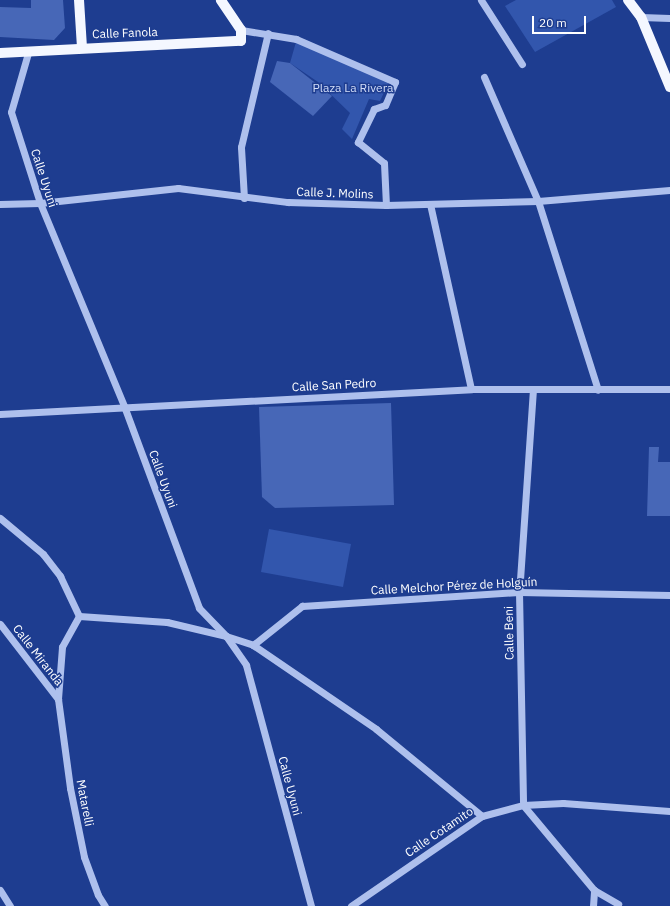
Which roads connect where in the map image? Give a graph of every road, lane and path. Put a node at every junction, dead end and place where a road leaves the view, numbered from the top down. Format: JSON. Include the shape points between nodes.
{"nodes":[{"id":1,"x":79,"y":0,"type":"edge"},
{"id":2,"x":221,"y":0,"type":"edge"},
{"id":3,"x":481,"y":0,"type":"edge"},
{"id":4,"x":628,"y":0,"type":"edge"},
{"id":5,"x":641,"y":17,"type":"junction"},
{"id":6,"x":670,"y":18,"type":"edge"},
{"id":7,"x":241,"y":30,"type":"junction"},
{"id":8,"x":268,"y":33,"type":"junction"},
{"id":9,"x":82,"y":48,"type":"junction"},
{"id":10,"x":0,"y":53,"type":"edge"},
{"id":11,"x":28,"y":53,"type":"junction"},
{"id":12,"x":522,"y":64,"type":"dead end"},
{"id":13,"x":484,"y":77,"type":"dead end"},
{"id":14,"x":670,"y":87,"type":"edge"},
{"id":15,"x":670,"y":190,"type":"edge"},
{"id":16,"x":244,"y":198,"type":"junction"},
{"id":17,"x":538,"y":201,"type":"junction"},
{"id":18,"x":40,"y":203,"type":"junction"},
{"id":19,"x":0,"y":204,"type":"edge"},
{"id":20,"x":430,"y":204,"type":"junction"},
{"id":21,"x":386,"y":205,"type":"junction"},
{"id":22,"x":471,"y":389,"type":"junction"},
{"id":23,"x":532,"y":389,"type":"junction"},
{"id":24,"x":670,"y":389,"type":"edge"},
{"id":25,"x":598,"y":390,"type":"junction"},
{"id":26,"x":124,"y":406,"type":"junction"},
{"id":27,"x":0,"y":414,"type":"edge"},
{"id":28,"x":0,"y":518,"type":"edge"},
{"id":29,"x":519,"y":592,"type":"junction"},
{"id":30,"x":670,"y":595,"type":"edge"},
{"id":31,"x":79,"y":616,"type":"junction"},
{"id":32,"x":0,"y":624,"type":"edge"},
{"id":33,"x":226,"y":636,"type":"junction"},
{"id":34,"x":253,"y":646,"type":"junction"},
{"id":35,"x":58,"y":699,"type":"junction"},
{"id":36,"x":523,"y":805,"type":"junction"},
{"id":37,"x":670,"y":811,"type":"edge"},
{"id":38,"x":482,"y":816,"type":"junction"},
{"id":39,"x":0,"y":890,"type":"edge"},
{"id":40,"x":594,"y":890,"type":"junction"},
{"id":41,"x":618,"y":904,"type":"dead end"},
{"id":42,"x":10,"y":906,"type":"edge"},
{"id":43,"x":105,"y":906,"type":"edge"},
{"id":44,"x":311,"y":906,"type":"edge"},
{"id":45,"x":351,"y":906,"type":"edge"},
{"id":46,"x":593,"y":906,"type":"edge"}],
"edges":[{"from":1,"to":9,"type":"main road"},
{"from":2,"to":7,"type":"main road"},
{"from":3,"to":12,"type":"street"},
{"from":4,"to":5,"type":"main road"},
{"from":5,"to":6,"type":"street"},
{"from":5,"to":14,"type":"main road"},
{"from":7,"to":8,"type":"street"},
{"from":7,"to":9,"type":"main road","name":"Calle Fanola","via":[[241,41]]},
{"from":8,"to":16,"type":"street","via":[[241,147]]},
{"from":8,"to":21,"type":"street","via":[[296,39],[395,82],[385,105],[374,109],[358,142],[384,163]]},
{"from":9,"to":11,"type":"main road","name":"Calle Fanola"},
{"from":10,"to":11,"type":"main road","name":"Calle Fanola"},
{"from":11,"to":18,"type":"street","name":"Calle Uyuni","via":[[11,112]]},
{"from":13,"to":17,"type":"street"},
{"from":15,"to":17,"type":"street","name":"Calle J. Molins"},
{"from":16,"to":18,"type":"street","name":"Calle J. Molins","via":[[178,188]]},
{"from":16,"to":21,"type":"street","name":"Calle J. Molins"},
{"from":17,"to":20,"type":"street","name":"Calle J. Molins"},
{"from":17,"to":25,"type":"street"},
{"from":18,"to":19,"type":"street","name":"Calle J. Molins"},
{"from":18,"to":26,"type":"street","name":"Calle Uyuni"},
{"from":20,"to":21,"type":"street","name":"Calle J. Molins"},
{"from":20,"to":22,"type":"street"},
{"from":22,"to":23,"type":"street","name":"Calle San Pedro"},
{"from":22,"to":26,"type":"street","name":"Calle San Pedro"},
{"from":23,"to":25,"type":"street","name":"Calle San Pedro"},
{"from":23,"to":29,"type":"street","name":"Calle Beni"},
{"from":24,"to":25,"type":"street","name":"Calle San Pedro"},
{"from":26,"to":27,"type":"street","name":"Calle San Pedro"},
{"from":26,"to":33,"type":"street","name":"Calle Uyuni","via":[[199,608]]},
{"from":28,"to":31,"type":"street","via":[[43,554],[60,576]]},
{"from":29,"to":30,"type":"street","name":"Calle Melchor Pérez de Holguín"},
{"from":29,"to":34,"type":"street","name":"Calle Melchor Pérez de Holguín","via":[[302,606]]},
{"from":29,"to":36,"type":"street","name":"Calle Beni"},
{"from":31,"to":33,"type":"street","via":[[167,622]]},
{"from":31,"to":35,"type":"street","name":"Matarelli","via":[[62,647]]},
{"from":32,"to":35,"type":"street","name":"Calle Miranda"},
{"from":33,"to":34,"type":"street"},
{"from":33,"to":44,"type":"street","name":"Calle Uyuni","via":[[246,665]]},
{"from":34,"to":38,"type":"street","via":[[376,730]]},
{"from":35,"to":43,"type":"street","name":"Matarelli","via":[[70,788],[84,857]]},
{"from":36,"to":37,"type":"street","name":"Calle Cotamito","via":[[563,803]]},
{"from":36,"to":38,"type":"street","name":"Calle Cotamito"},
{"from":36,"to":40,"type":"street"},
{"from":38,"to":45,"type":"street","name":"Calle Cotamito"},
{"from":39,"to":42,"type":"street"},
{"from":40,"to":41,"type":"street"},
{"from":40,"to":46,"type":"street"}]}
